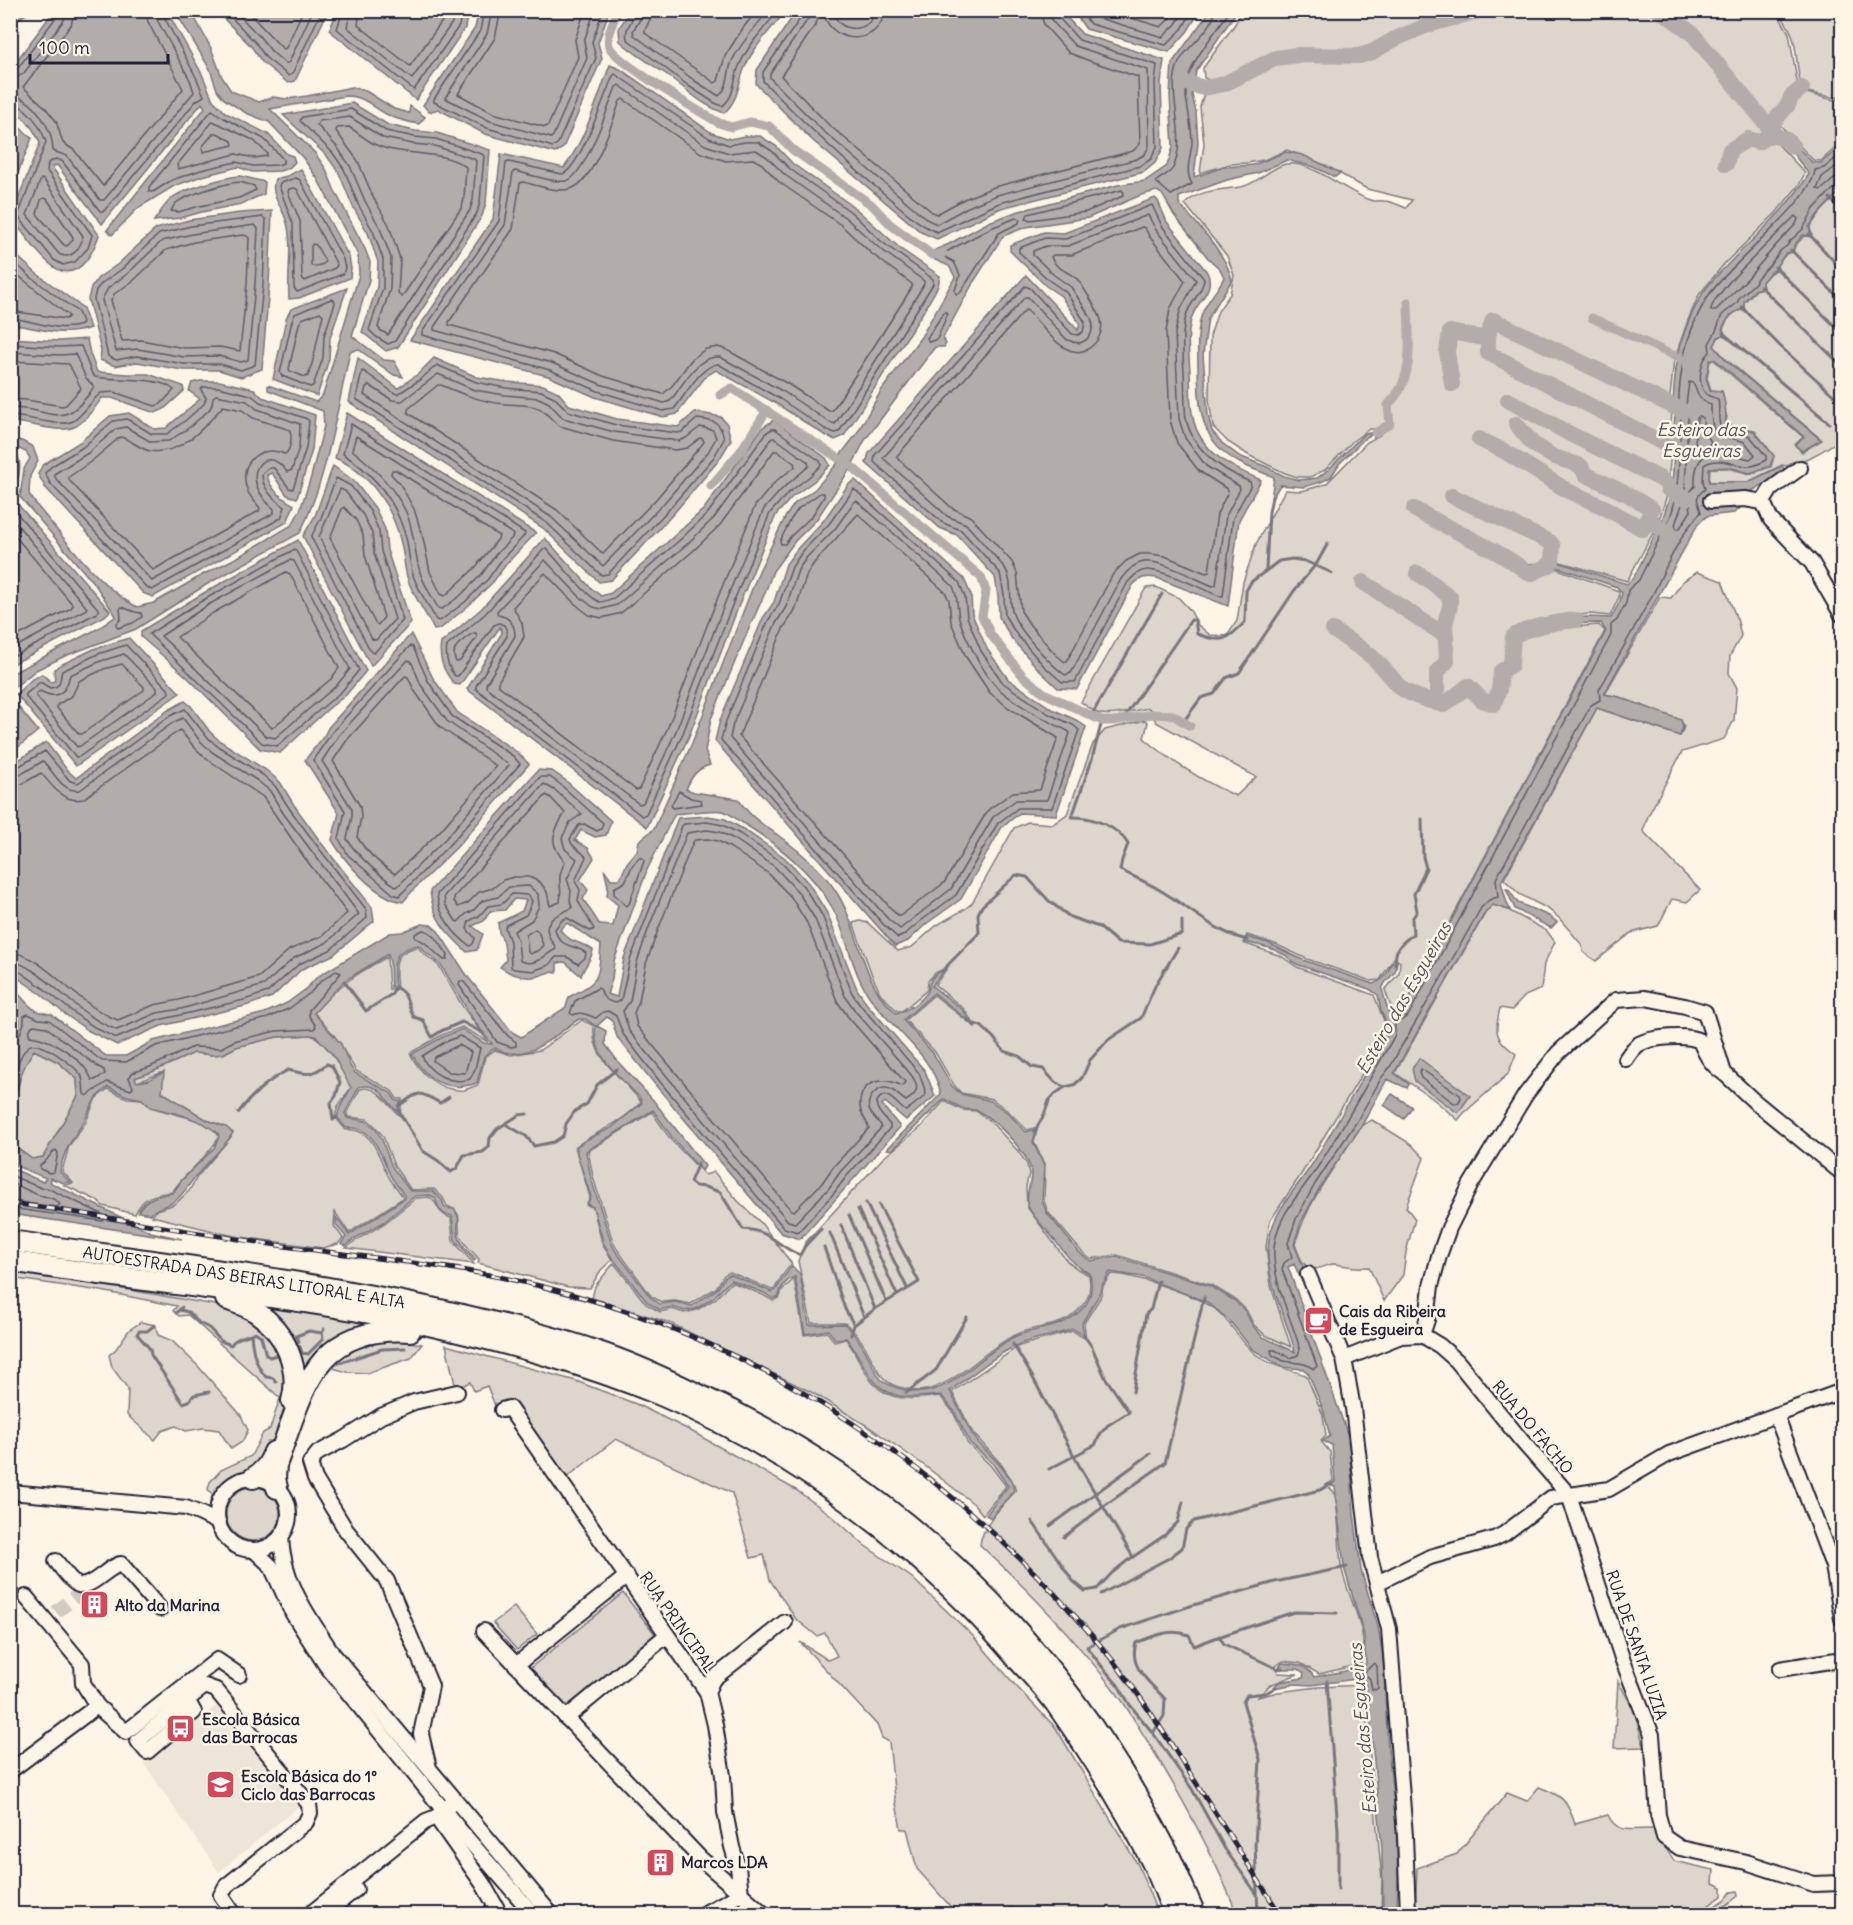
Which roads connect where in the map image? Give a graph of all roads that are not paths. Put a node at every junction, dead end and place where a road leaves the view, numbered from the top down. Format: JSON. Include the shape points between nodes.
{"nodes":[{"id":1,"x":1800,"y":468,"type":"dead end"},
{"id":2,"x":1711,"y":501,"type":"dead end"},
{"id":3,"x":1763,"y":502,"type":"junction"},
{"id":4,"x":1842,"y":615,"type":"edge"},
{"id":5,"x":1626,"y":1059,"type":"dead end"},
{"id":6,"x":1724,"y":1073,"type":"junction"},
{"id":7,"x":1842,"y":1173,"type":"edge"},
{"id":8,"x":10,"y":1241,"type":"edge"},
{"id":9,"x":10,"y":1261,"type":"edge"},
{"id":10,"x":1308,"y":1274,"type":"dead end"},
{"id":11,"x":186,"y":1286,"type":"junction"},
{"id":12,"x":453,"y":1332,"type":"junction"},
{"id":13,"x":1422,"y":1335,"type":"junction"},
{"id":14,"x":1344,"y":1359,"type":"junction"},
{"id":15,"x":1842,"y":1391,"type":"edge"},
{"id":16,"x":457,"y":1392,"type":"dead end"},
{"id":17,"x":502,"y":1410,"type":"dead end"},
{"id":18,"x":1776,"y":1415,"type":"junction"},
{"id":19,"x":253,"y":1478,"type":"junction"},
{"id":20,"x":277,"y":1488,"type":"junction"},
{"id":21,"x":10,"y":1492,"type":"edge"},
{"id":22,"x":1569,"y":1495,"type":"junction"},
{"id":23,"x":219,"y":1500,"type":"junction"},
{"id":24,"x":186,"y":1508,"type":"junction"},
{"id":25,"x":219,"y":1523,"type":"junction"},
{"id":26,"x":281,"y":1536,"type":"junction"},
{"id":27,"x":255,"y":1551,"type":"junction"},
{"id":28,"x":56,"y":1561,"type":"dead end"},
{"id":29,"x":627,"y":1576,"type":"junction"},
{"id":30,"x":1377,"y":1583,"type":"junction"},
{"id":31,"x":26,"y":1597,"type":"dead end"},
{"id":32,"x":160,"y":1610,"type":"dead end"},
{"id":33,"x":1842,"y":1619,"type":"edge"},
{"id":34,"x":785,"y":1622,"type":"dead end"},
{"id":35,"x":484,"y":1631,"type":"dead end"},
{"id":36,"x":667,"y":1635,"type":"junction"},
{"id":37,"x":1842,"y":1659,"type":"edge"},
{"id":38,"x":516,"y":1665,"type":"junction"},
{"id":39,"x":1780,"y":1669,"type":"dead end"},
{"id":40,"x":239,"y":1675,"type":"dead end"},
{"id":41,"x":707,"y":1692,"type":"junction"},
{"id":42,"x":184,"y":1695,"type":"junction"},
{"id":43,"x":97,"y":1706,"type":"junction"},
{"id":44,"x":566,"y":1718,"type":"junction"},
{"id":45,"x":429,"y":1768,"type":"junction"},
{"id":46,"x":10,"y":1771,"type":"edge"},
{"id":47,"x":456,"y":1800,"type":"junction"},
{"id":48,"x":440,"y":1813,"type":"junction"},
{"id":49,"x":1842,"y":1883,"type":"edge"},
{"id":50,"x":741,"y":1894,"type":"junction"},
{"id":51,"x":234,"y":1914,"type":"edge"},
{"id":52,"x":310,"y":1914,"type":"edge"},
{"id":53,"x":325,"y":1914,"type":"edge"},
{"id":54,"x":500,"y":1914,"type":"edge"},
{"id":55,"x":533,"y":1914,"type":"edge"},
{"id":56,"x":551,"y":1914,"type":"edge"},
{"id":57,"x":703,"y":1914,"type":"edge"},
{"id":58,"x":764,"y":1914,"type":"edge"},
{"id":59,"x":1174,"y":1914,"type":"edge"},
{"id":60,"x":1195,"y":1914,"type":"edge"},
{"id":61,"x":1407,"y":1914,"type":"edge"}],
"edges":[{"from":1,"to":3,"type":"street","via":[[1771,489]]},
{"from":2,"to":3,"type":"street"},
{"from":3,"to":4,"type":"street","via":[[1771,520],[1812,563]]},
{"from":5,"to":6,"type":"street","via":[[1641,1043],[1692,1037],[1700,1041],[1714,1067]]},
{"from":6,"to":7,"type":"street"},
{"from":6,"to":13,"type":"street","via":[[1705,1012],[1645,998],[1616,999],[1558,1053],[1526,1094],[1471,1184],[1439,1256]]},
{"from":8,"to":60,"type":"highway","name":"AUTOESTRADA DAS BEIRAS LITORAL E ALTA","via":[[312,1284],[415,1303],[596,1351],[738,1413],[811,1455],[878,1501],[947,1558],[1007,1618],[1067,1692],[1122,1771],[1170,1857]]},
{"from":9,"to":11,"type":"highway","name":"AUTOESTRADA DAS BEIRAS LITORAL E ALTA"},
{"from":10,"to":14,"type":"street"},
{"from":11,"to":12,"type":"highway","name":"AUTOESTRADA DAS BEIRAS LITORAL E ALTA","via":[[310,1303]]},
{"from":11,"to":19,"type":"highway","via":[[255,1312],[278,1333],[292,1361],[295,1385],[289,1413],[270,1464]]},
{"from":12,"to":20,"type":"highway","via":[[367,1333],[347,1341],[324,1358],[309,1381],[276,1465]]},
{"from":12,"to":59,"type":"highway","name":"AUTOESTRADA DAS BEIRAS LITORAL E ALTA","via":[[590,1369],[663,1396],[732,1429],[801,1469],[866,1514],[986,1623],[1054,1702],[1106,1780],[1153,1864]]},
{"from":13,"to":14,"type":"street","via":[[1401,1336]]},
{"from":13,"to":22,"type":"street","name":"RUA DO FACHO","via":[[1457,1361]]},
{"from":14,"to":30,"type":"street","via":[[1370,1557]]},
{"from":15,"to":18,"type":"street","name":"RUA DO FACHO"},
{"from":16,"to":45,"type":"street","via":[[414,1402],[381,1416],[318,1453],[310,1463],[315,1479],[346,1530],[387,1581],[431,1686],[421,1734]]},
{"from":17,"to":29,"type":"street","name":"RUA PRINCIPAL","via":[[509,1408]]},
{"from":18,"to":22,"type":"street","name":"RUA DO FACHO","via":[[1669,1454],[1609,1489]]},
{"from":18,"to":33,"type":"street","via":[[1833,1566]]},
{"from":19,"to":20,"type":"street","via":[[267,1480]]},
{"from":19,"to":23,"type":"street","via":[[235,1482]]},
{"from":20,"to":26,"type":"street","via":[[289,1511]]},
{"from":21,"to":24,"type":"street"},
{"from":22,"to":30,"type":"street","via":[[1551,1498],[1494,1539],[1430,1557]]},
{"from":22,"to":49,"type":"street","name":"RUA DE SANTA LUZIA","via":[[1623,1661],[1652,1735],[1658,1815],[1664,1836],[1680,1848],[1746,1862],[1814,1884]]},
{"from":23,"to":24,"type":"street"},
{"from":23,"to":25,"type":"street"},
{"from":24,"to":25,"type":"street"},
{"from":25,"to":27,"type":"street","via":[[229,1540]]},
{"from":26,"to":27,"type":"street"},
{"from":26,"to":45,"type":"street","via":[[287,1573],[327,1645]]},
{"from":27,"to":48,"type":"street","via":[[271,1566],[293,1614],[326,1664]]},
{"from":28,"to":32,"type":"street","via":[[80,1590],[115,1564],[121,1564]]},
{"from":29,"to":36,"type":"street","name":"RUA PRINCIPAL"},
{"from":29,"to":38,"type":"street"},
{"from":30,"to":61,"type":"street","via":[[1389,1629]]},
{"from":31,"to":43,"type":"street","via":[[51,1616],[82,1664],[83,1683]]},
{"from":34,"to":41,"type":"street","via":[[713,1679]]},
{"from":35,"to":38,"type":"street"},
{"from":36,"to":41,"type":"street","name":"RUA PRINCIPAL"},
{"from":36,"to":44,"type":"street"},
{"from":37,"to":39,"type":"street"},
{"from":38,"to":44,"type":"street"},
{"from":40,"to":42,"type":"street","via":[[217,1660]]},
{"from":41,"to":50,"type":"street","name":"RUA PRINCIPAL"},
{"from":42,"to":43,"type":"street","via":[[126,1732]]},
{"from":42,"to":51,"type":"street","via":[[205,1686],[216,1690],[309,1804],[306,1822],[226,1886],[221,1895]]},
{"from":43,"to":46,"type":"street"},
{"from":44,"to":50,"type":"street","via":[[700,1858]]},
{"from":45,"to":47,"type":"street"},
{"from":47,"to":48,"type":"street"},
{"from":47,"to":56,"type":"street"},
{"from":48,"to":52,"type":"street"},
{"from":48,"to":53,"type":"street","via":[[431,1826]]},
{"from":48,"to":54,"type":"street"},
{"from":48,"to":55,"type":"street"},
{"from":50,"to":57,"type":"street"},
{"from":50,"to":58,"type":"street"}]}
